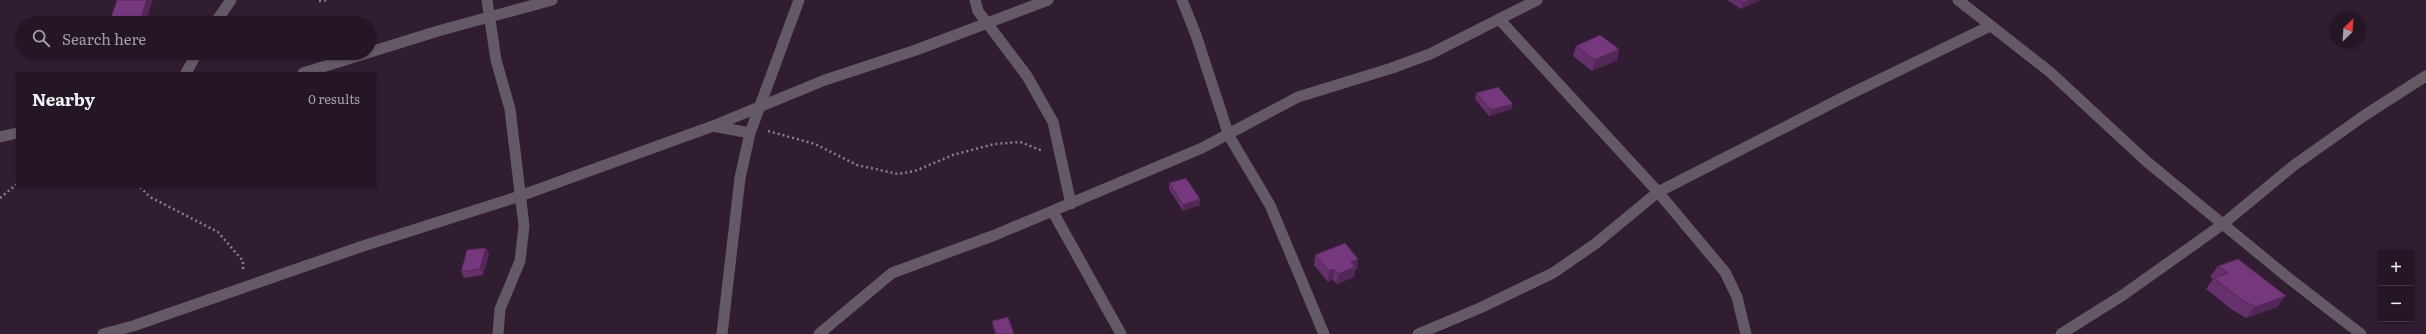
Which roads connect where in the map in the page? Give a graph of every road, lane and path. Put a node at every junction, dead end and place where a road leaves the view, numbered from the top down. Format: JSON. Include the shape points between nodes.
{"nodes":[{"id":1,"x":232,"y":0,"type":"edge"},
{"id":2,"x":328,"y":0,"type":"edge"},
{"id":3,"x":487,"y":0,"type":"edge"},
{"id":4,"x":552,"y":0,"type":"edge"},
{"id":5,"x":799,"y":0,"type":"edge"},
{"id":6,"x":975,"y":0,"type":"edge"},
{"id":7,"x":1048,"y":0,"type":"edge"},
{"id":8,"x":1182,"y":0,"type":"edge"},
{"id":9,"x":1537,"y":0,"type":"edge"},
{"id":10,"x":1958,"y":0,"type":"edge"},
{"id":11,"x":319,"y":1,"type":"dead end"},
{"id":12,"x":220,"y":16,"type":"edge"},
{"id":13,"x":491,"y":18,"type":"junction"},
{"id":14,"x":1500,"y":20,"type":"junction"},
{"id":15,"x":988,"y":23,"type":"junction"},
{"id":16,"x":1990,"y":26,"type":"junction"},
{"id":17,"x":376,"y":52,"type":"edge"},
{"id":18,"x":193,"y":60,"type":"edge"},
{"id":19,"x":347,"y":60,"type":"edge"},
{"id":20,"x":187,"y":72,"type":"edge"},
{"id":21,"x":306,"y":72,"type":"edge"},
{"id":22,"x":2426,"y":76,"type":"edge"},
{"id":23,"x":762,"y":105,"type":"junction"},
{"id":24,"x":713,"y":126,"type":"junction"},
{"id":25,"x":751,"y":130,"type":"junction"},
{"id":26,"x":16,"y":133,"type":"edge"},
{"id":27,"x":1229,"y":136,"type":"junction"},
{"id":28,"x":0,"y":137,"type":"edge"},
{"id":29,"x":1060,"y":156,"type":"junction"},
{"id":30,"x":16,"y":185,"type":"edge"},
{"id":31,"x":141,"y":188,"type":"edge"},
{"id":32,"x":1658,"y":192,"type":"junction"},
{"id":33,"x":520,"y":196,"type":"junction"},
{"id":34,"x":0,"y":198,"type":"edge"},
{"id":35,"x":1071,"y":204,"type":"junction"},
{"id":36,"x":1053,"y":212,"type":"junction"},
{"id":37,"x":2223,"y":224,"type":"junction"},
{"id":38,"x":244,"y":288,"type":"junction"},
{"id":39,"x":102,"y":334,"type":"edge"},
{"id":40,"x":498,"y":334,"type":"edge"},
{"id":41,"x":722,"y":334,"type":"edge"},
{"id":42,"x":819,"y":334,"type":"edge"},
{"id":43,"x":1121,"y":334,"type":"edge"},
{"id":44,"x":1324,"y":334,"type":"edge"},
{"id":45,"x":1418,"y":334,"type":"edge"},
{"id":46,"x":1746,"y":334,"type":"edge"},
{"id":47,"x":2061,"y":334,"type":"edge"},
{"id":48,"x":2361,"y":334,"type":"edge"}],
"edges":[{"from":1,"to":12,"type":"street"},
{"from":2,"to":11,"type":"path"},
{"from":3,"to":13,"type":"street"},
{"from":4,"to":13,"type":"street"},
{"from":5,"to":23,"type":"street"},
{"from":6,"to":15,"type":"street","via":[[978,11]]},
{"from":7,"to":15,"type":"street"},
{"from":8,"to":27,"type":"street"},
{"from":9,"to":14,"type":"street"},
{"from":10,"to":16,"type":"street"},
{"from":13,"to":17,"type":"street"},
{"from":13,"to":33,"type":"street","via":[[496,60],[510,109]]},
{"from":14,"to":27,"type":"street","via":[[1437,51],[1284,103]]},
{"from":14,"to":32,"type":"street"},
{"from":15,"to":23,"type":"street"},
{"from":15,"to":29,"type":"street","via":[[1027,76],[1053,122]]},
{"from":16,"to":32,"type":"street"},
{"from":16,"to":37,"type":"street","via":[[2050,72],[2146,160]]},
{"from":18,"to":20,"type":"street"},
{"from":19,"to":21,"type":"street"},
{"from":22,"to":37,"type":"street","via":[[2293,166]]},
{"from":23,"to":24,"type":"street"},
{"from":23,"to":25,"type":"street"},
{"from":24,"to":25,"type":"street"},
{"from":24,"to":33,"type":"street"},
{"from":25,"to":29,"type":"path","via":[[815,144],[857,164],[898,174],[915,172],[953,155],[994,144],[1020,142]]},
{"from":25,"to":41,"type":"street","via":[[740,178]]},
{"from":26,"to":28,"type":"street"},
{"from":27,"to":35,"type":"street"},
{"from":27,"to":44,"type":"street","via":[[1270,205]]},
{"from":29,"to":35,"type":"street"},
{"from":30,"to":34,"type":"path"},
{"from":31,"to":38,"type":"path","via":[[150,197],[218,232],[243,261]]},
{"from":32,"to":45,"type":"street","via":[[1596,244],[1553,273]]},
{"from":32,"to":46,"type":"street","via":[[1725,272],[1737,298]]},
{"from":33,"to":38,"type":"street","via":[[363,246]]},
{"from":33,"to":40,"type":"street","via":[[524,226],[520,261],[500,309]]},
{"from":35,"to":36,"type":"street"},
{"from":36,"to":42,"type":"street","via":[[892,273],[878,282]]},
{"from":36,"to":43,"type":"street"},
{"from":37,"to":47,"type":"street","via":[[2123,295]]},
{"from":37,"to":48,"type":"street"},
{"from":38,"to":39,"type":"street"}]}
